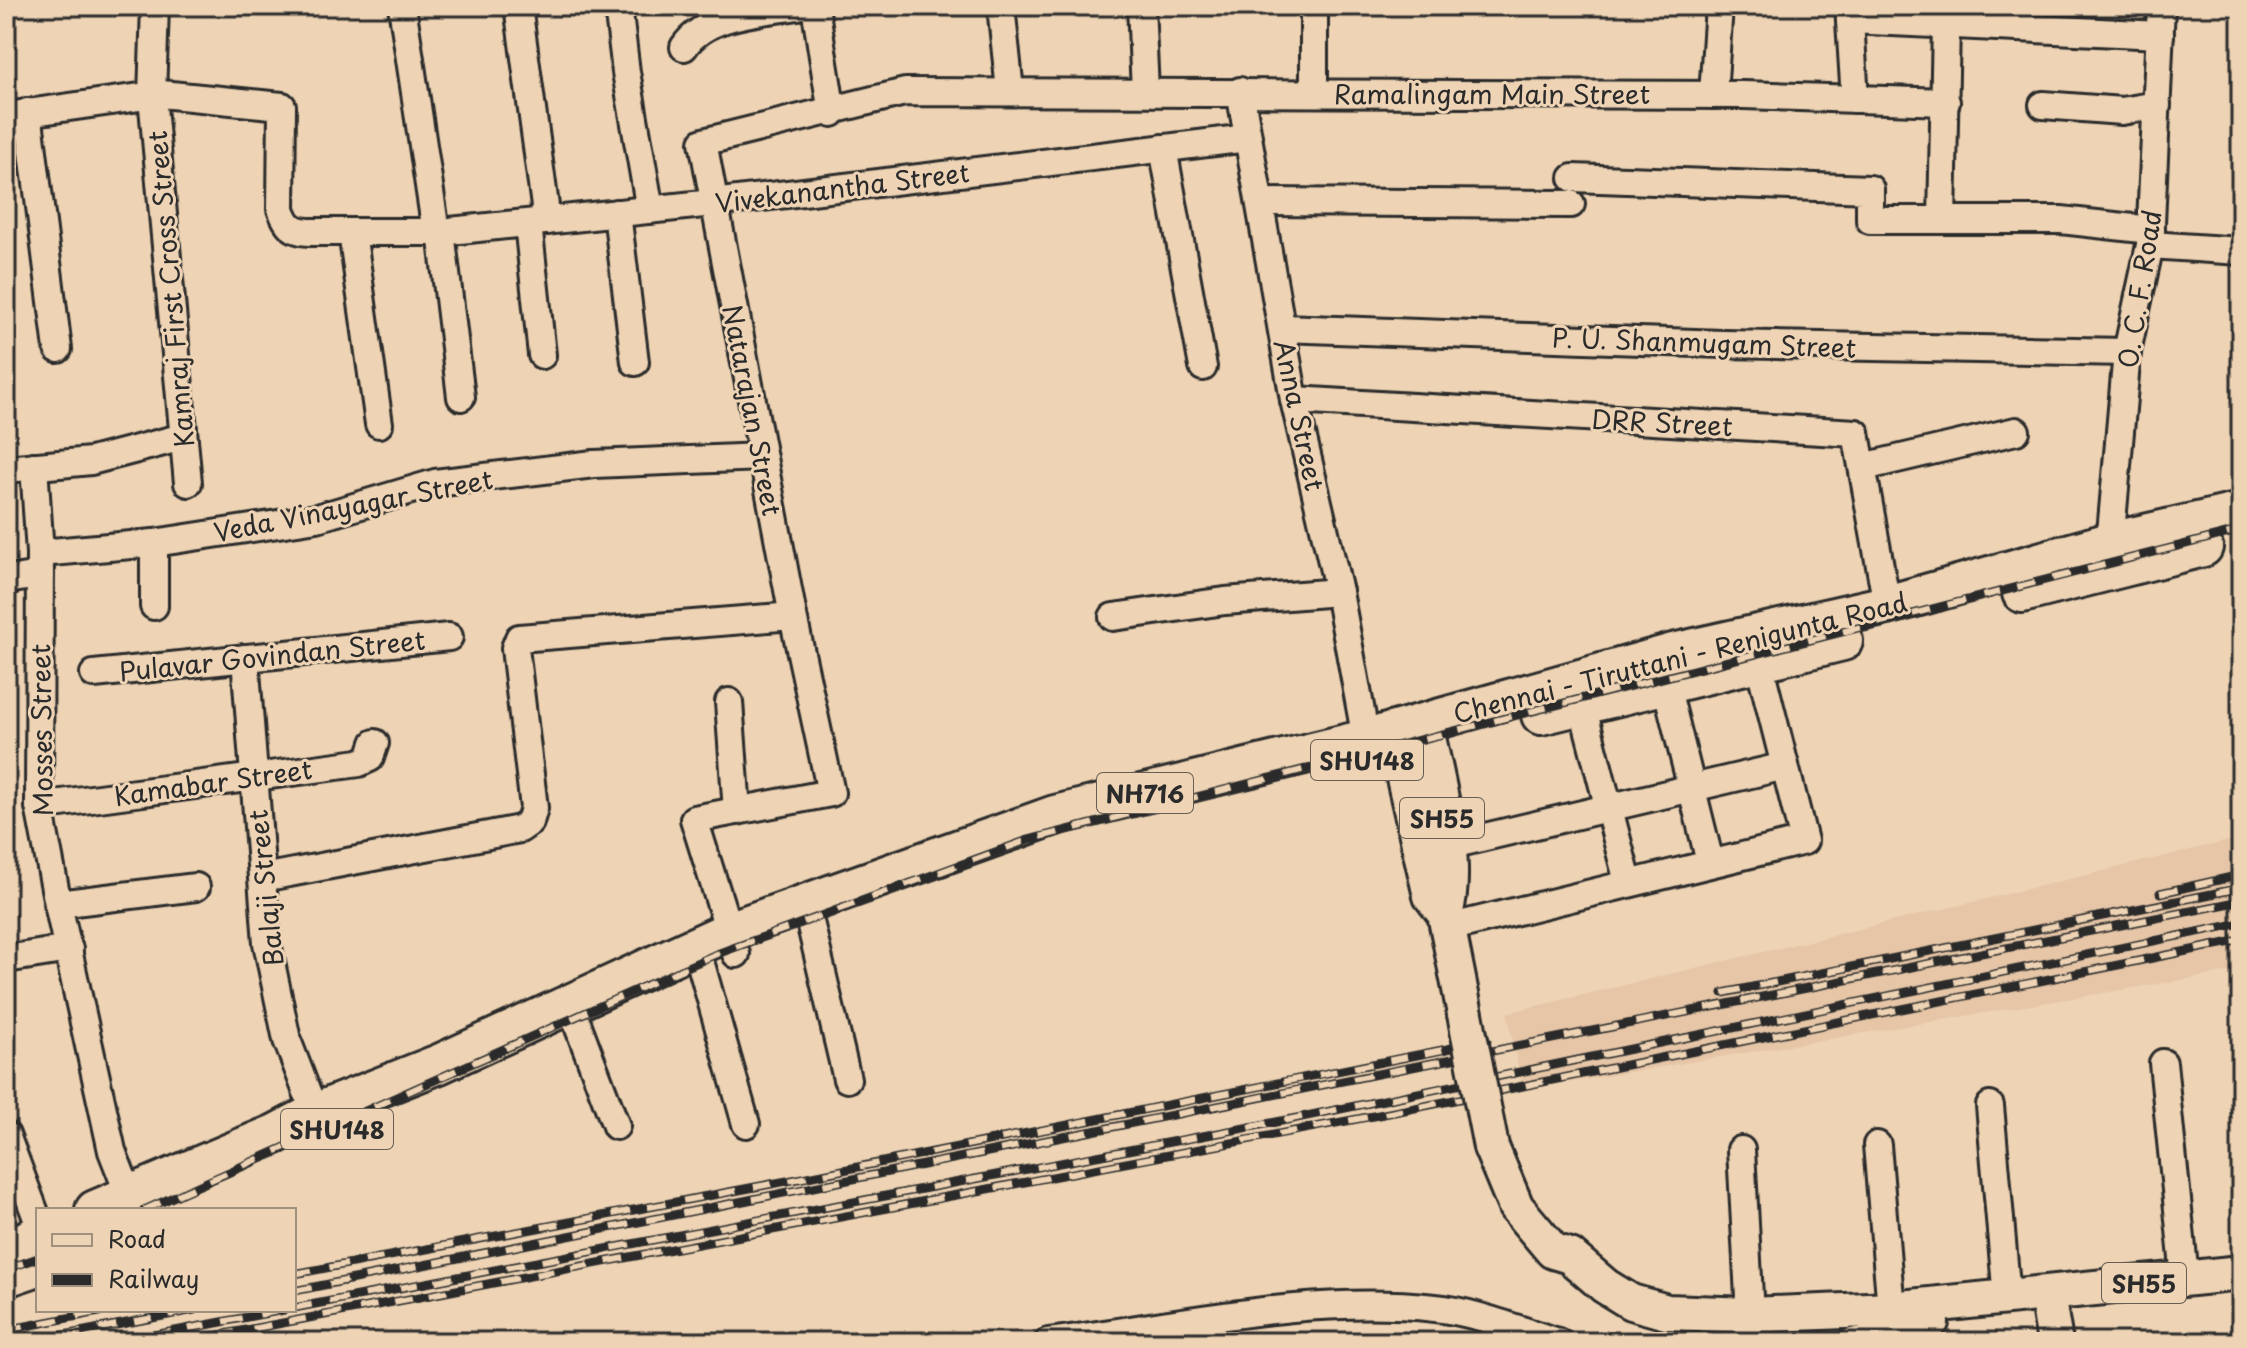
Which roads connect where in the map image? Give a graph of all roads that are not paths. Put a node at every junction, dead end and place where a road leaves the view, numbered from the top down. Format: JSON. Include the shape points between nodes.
{"nodes":[{"id":1,"x":155,"y":6,"type":"edge"},
{"id":2,"x":402,"y":6,"type":"edge"},
{"id":3,"x":518,"y":6,"type":"edge"},
{"id":4,"x":618,"y":6,"type":"edge"},
{"id":5,"x":798,"y":6,"type":"edge"},
{"id":6,"x":815,"y":6,"type":"edge"},
{"id":7,"x":1001,"y":6,"type":"edge"},
{"id":8,"x":1141,"y":6,"type":"edge"},
{"id":9,"x":1314,"y":6,"type":"edge"},
{"id":10,"x":1719,"y":6,"type":"edge"},
{"id":11,"x":2161,"y":6,"type":"edge"},
{"id":12,"x":1849,"y":13,"type":"edge"},
{"id":13,"x":1946,"y":24,"type":"junction"},
{"id":14,"x":2160,"y":35,"type":"junction"},
{"id":15,"x":684,"y":47,"type":"dead end"},
{"id":16,"x":1010,"y":91,"type":"junction"},
{"id":17,"x":1145,"y":91,"type":"junction"},
{"id":18,"x":1240,"y":91,"type":"junction"},
{"id":19,"x":1314,"y":91,"type":"junction"},
{"id":20,"x":1713,"y":95,"type":"junction"},
{"id":21,"x":152,"y":96,"type":"junction"},
{"id":22,"x":1855,"y":99,"type":"junction"},
{"id":23,"x":1946,"y":102,"type":"junction"},
{"id":24,"x":2043,"y":105,"type":"dead end"},
{"id":25,"x":2157,"y":105,"type":"junction"},
{"id":26,"x":832,"y":113,"type":"junction"},
{"id":27,"x":17,"y":114,"type":"edge"},
{"id":28,"x":1248,"y":138,"type":"junction"},
{"id":29,"x":1163,"y":148,"type":"junction"},
{"id":30,"x":1573,"y":178,"type":"dead end"},
{"id":31,"x":1260,"y":202,"type":"junction"},
{"id":32,"x":713,"y":203,"type":"junction"},
{"id":33,"x":1571,"y":204,"type":"dead end"},
{"id":34,"x":650,"y":210,"type":"junction"},
{"id":35,"x":617,"y":213,"type":"junction"},
{"id":36,"x":1942,"y":220,"type":"junction"},
{"id":37,"x":538,"y":222,"type":"junction"},
{"id":38,"x":352,"y":232,"type":"junction"},
{"id":39,"x":438,"y":232,"type":"junction"},
{"id":40,"x":2150,"y":237,"type":"junction"},
{"id":41,"x":2241,"y":251,"type":"edge"},
{"id":42,"x":1282,"y":328,"type":"junction"},
{"id":43,"x":58,"y":349,"type":"dead end"},
{"id":44,"x":2127,"y":352,"type":"junction"},
{"id":45,"x":542,"y":355,"type":"dead end"},
{"id":46,"x":635,"y":362,"type":"dead end"},
{"id":47,"x":1203,"y":367,"type":"dead end"},
{"id":48,"x":461,"y":397,"type":"dead end"},
{"id":49,"x":1294,"y":400,"type":"junction"},
{"id":50,"x":379,"y":424,"type":"dead end"},
{"id":51,"x":2016,"y":431,"type":"dead end"},
{"id":52,"x":183,"y":437,"type":"junction"},
{"id":53,"x":762,"y":457,"type":"junction"},
{"id":54,"x":34,"y":466,"type":"junction"},
{"id":55,"x":1863,"y":467,"type":"junction"},
{"id":56,"x":6,"y":469,"type":"edge"},
{"id":57,"x":188,"y":483,"type":"dead end"},
{"id":58,"x":2241,"y":512,"type":"edge"},
{"id":59,"x":2241,"y":537,"type":"edge"},
{"id":60,"x":154,"y":543,"type":"junction"},
{"id":61,"x":2109,"y":557,"type":"junction"},
{"id":62,"x":40,"y":564,"type":"junction"},
{"id":63,"x":6,"y":580,"type":"edge"},
{"id":64,"x":1339,"y":592,"type":"junction"},
{"id":65,"x":1887,"y":605,"type":"junction"},
{"id":66,"x":154,"y":606,"type":"dead end"},
{"id":67,"x":793,"y":616,"type":"junction"},
{"id":68,"x":1113,"y":617,"type":"dead end"},
{"id":69,"x":449,"y":637,"type":"dead end"},
{"id":70,"x":245,"y":658,"type":"junction"},
{"id":71,"x":1759,"y":663,"type":"junction"},
{"id":72,"x":94,"y":674,"type":"dead end"},
{"id":73,"x":1666,"y":685,"type":"junction"},
{"id":74,"x":1600,"y":691,"type":"junction"},
{"id":75,"x":729,"y":702,"type":"dead end"},
{"id":76,"x":1402,"y":738,"type":"junction"},
{"id":77,"x":375,"y":743,"type":"dead end"},
{"id":78,"x":1785,"y":766,"type":"junction"},
{"id":79,"x":255,"y":776,"type":"junction"},
{"id":80,"x":1693,"y":788,"type":"junction"},
{"id":81,"x":39,"y":806,"type":"junction"},
{"id":82,"x":1607,"y":808,"type":"junction"},
{"id":83,"x":737,"y":811,"type":"junction"},
{"id":84,"x":1447,"y":846,"type":"junction"},
{"id":85,"x":1710,"y":862,"type":"junction"},
{"id":86,"x":263,"y":878,"type":"junction"},
{"id":87,"x":1628,"y":882,"type":"junction"},
{"id":88,"x":196,"y":887,"type":"dead end"},
{"id":89,"x":58,"y":904,"type":"junction"},
{"id":90,"x":1446,"y":921,"type":"junction"},
{"id":91,"x":811,"y":926,"type":"junction"},
{"id":92,"x":69,"y":949,"type":"junction"},
{"id":93,"x":722,"y":951,"type":"junction"},
{"id":94,"x":6,"y":959,"type":"edge"},
{"id":95,"x":577,"y":1023,"type":"junction"},
{"id":96,"x":2163,"y":1063,"type":"dead end"},
{"id":97,"x":847,"y":1079,"type":"dead end"},
{"id":98,"x":1990,"y":1106,"type":"dead end"},
{"id":99,"x":315,"y":1113,"type":"junction"},
{"id":100,"x":746,"y":1124,"type":"dead end"},
{"id":101,"x":616,"y":1126,"type":"dead end"},
{"id":102,"x":6,"y":1135,"type":"edge"},
{"id":103,"x":1877,"y":1145,"type":"dead end"},
{"id":104,"x":1741,"y":1150,"type":"dead end"},
{"id":105,"x":130,"y":1206,"type":"edge"},
{"id":106,"x":36,"y":1216,"type":"edge"},
{"id":107,"x":36,"y":1236,"type":"edge"},
{"id":108,"x":6,"y":1250,"type":"edge"},
{"id":109,"x":1553,"y":1251,"type":"junction"},
{"id":110,"x":36,"y":1267,"type":"edge"},
{"id":111,"x":2241,"y":1273,"type":"edge"},
{"id":112,"x":6,"y":1277,"type":"edge"},
{"id":113,"x":2185,"y":1278,"type":"junction"},
{"id":114,"x":2241,"y":1292,"type":"edge"},
{"id":115,"x":2007,"y":1298,"type":"junction"},
{"id":116,"x":1750,"y":1315,"type":"junction"},
{"id":117,"x":2051,"y":1316,"type":"edge"},
{"id":118,"x":1871,"y":1322,"type":"edge"},
{"id":119,"x":1048,"y":1342,"type":"edge"},
{"id":120,"x":1558,"y":1342,"type":"edge"}],
"edges":[{"from":1,"to":21,"type":"street","name":"Kamraj First Cross Street"},
{"from":2,"to":39,"type":"street"},
{"from":3,"to":37,"type":"street"},
{"from":4,"to":34,"type":"street"},
{"from":5,"to":15,"type":"street","via":[[712,24]]},
{"from":6,"to":26,"type":"street"},
{"from":7,"to":16,"type":"street"},
{"from":8,"to":17,"type":"street"},
{"from":9,"to":19,"type":"street"},
{"from":10,"to":20,"type":"street"},
{"from":11,"to":14,"type":"street","name":"O. C. F. Road"},
{"from":12,"to":13,"type":"street"},
{"from":12,"to":22,"type":"street"},
{"from":13,"to":14,"type":"street"},
{"from":13,"to":23,"type":"street"},
{"from":14,"to":25,"type":"street","name":"O. C. F. Road"},
{"from":16,"to":17,"type":"street"},
{"from":16,"to":26,"type":"street","via":[[905,92]]},
{"from":17,"to":18,"type":"street"},
{"from":18,"to":19,"type":"street","name":"Ramalingam Main Street"},
{"from":18,"to":28,"type":"street","name":"Anna Street"},
{"from":19,"to":20,"type":"street","name":"Ramalingam Main Street"},
{"from":20,"to":22,"type":"street","name":"Ramalingam Main Street"},
{"from":21,"to":27,"type":"street"},
{"from":21,"to":38,"type":"street","name":"Vivekanantha Street","via":[[282,106],[281,209],[287,224],[297,231]]},
{"from":21,"to":52,"type":"street","name":"Kamraj First Cross Street"},
{"from":22,"to":23,"type":"street"},
{"from":23,"to":36,"type":"street"},
{"from":24,"to":25,"type":"street","via":[[2122,111]]},
{"from":25,"to":40,"type":"street","name":"O. C. F. Road"},
{"from":26,"to":32,"type":"street","via":[[703,142]]},
{"from":27,"to":43,"type":"street"},
{"from":28,"to":29,"type":"street","name":"Vivekanantha Street"},
{"from":28,"to":31,"type":"street","name":"Anna Street"},
{"from":29,"to":32,"type":"street","name":"Vivekanantha Street"},
{"from":29,"to":47,"type":"street"},
{"from":30,"to":36,"type":"street","via":[[1870,189],[1870,220]]},
{"from":31,"to":33,"type":"street"},
{"from":31,"to":42,"type":"street","name":"Anna Street"},
{"from":32,"to":34,"type":"street","name":"Vivekanantha Street"},
{"from":32,"to":53,"type":"street","name":"Natarajan Street"},
{"from":34,"to":35,"type":"street","name":"Vivekanantha Street"},
{"from":35,"to":37,"type":"street","name":"Vivekanantha Street"},
{"from":35,"to":46,"type":"street"},
{"from":36,"to":40,"type":"street","via":[[2061,220]]},
{"from":37,"to":39,"type":"street","name":"Vivekanantha Street"},
{"from":37,"to":45,"type":"street"},
{"from":38,"to":39,"type":"street","name":"Vivekanantha Street"},
{"from":38,"to":50,"type":"street"},
{"from":39,"to":48,"type":"street"},
{"from":40,"to":41,"type":"street"},
{"from":40,"to":44,"type":"street","name":"O. C. F. Road"},
{"from":42,"to":44,"type":"street","name":"P. U. Shanmugam Street"},
{"from":42,"to":49,"type":"street","name":"Anna Street"},
{"from":44,"to":61,"type":"street","name":"O. C. F. Road"},
{"from":49,"to":55,"type":"street","name":"DRR Street","via":[[1856,433]]},
{"from":49,"to":64,"type":"street","name":"Anna Street"},
{"from":51,"to":55,"type":"street"},
{"from":52,"to":54,"type":"street","via":[[91,461]]},
{"from":52,"to":57,"type":"street","name":"Kamraj First Cross Street"},
{"from":53,"to":60,"type":"street","name":"Veda Vinayagar Street","via":[[594,464],[435,483],[317,518]]},
{"from":53,"to":67,"type":"street","name":"Natarajan Street"},
{"from":54,"to":56,"type":"street"},
{"from":54,"to":62,"type":"street","name":"Mosses Street"},
{"from":55,"to":65,"type":"street","name":"DRR Street"},
{"from":58,"to":61,"type":"highway","name":"Chennai - Tiruttani - Renigunta Road","number":"NH716"},
{"from":59,"to":61,"type":"highway","name":"Chennai - Tiruttani - Renigunta Road"},
{"from":60,"to":62,"type":"street","name":"Veda Vinayagar Street"},
{"from":60,"to":66,"type":"street"},
{"from":61,"to":65,"type":"highway","name":"Chennai - Tiruttani - Renigunta Road","number":"NH716"},
{"from":61,"to":71,"type":"highway","name":"Chennai - Tiruttani - Renigunta Road"},
{"from":62,"to":63,"type":"street","name":"Veda Vinayagar Street"},
{"from":62,"to":81,"type":"street","name":"Mosses Street"},
{"from":64,"to":68,"type":"street"},
{"from":64,"to":76,"type":"street","name":"Anna Street"},
{"from":65,"to":74,"type":"highway","name":"Chennai - Tiruttani - Renigunta Road","number":"NH716"},
{"from":67,"to":83,"type":"street","name":"Natarajan Street","via":[[831,793]]},
{"from":67,"to":86,"type":"street","via":[[519,638],[515,648],[534,808],[530,822],[492,835]]},
{"from":69,"to":70,"type":"street","name":"Pulavar Govindan Street"},
{"from":70,"to":72,"type":"street","name":"Pulavar Govindan Street"},
{"from":70,"to":79,"type":"street","name":"Balaji Street"},
{"from":71,"to":73,"type":"highway","name":"Chennai - Tiruttani - Renigunta Road"},
{"from":71,"to":78,"type":"street"},
{"from":73,"to":74,"type":"highway","name":"Chennai - Tiruttani - Renigunta Road"},
{"from":73,"to":80,"type":"street"},
{"from":74,"to":76,"type":"highway","name":"Chennai - Tiruttani - Renigunta Road","number":"NH716"},
{"from":74,"to":82,"type":"street"},
{"from":75,"to":83,"type":"street"},
{"from":76,"to":84,"type":"main road","number":"SH55"},
{"from":76,"to":90,"type":"main road","number":"SH55","via":[[1431,896]]},
{"from":76,"to":91,"type":"highway","name":"Chennai - Tiruttani - Renigunta Road","number":"SHU148","via":[[1027,848]]},
{"from":76,"to":93,"type":"highway","name":"Chennai - Tiruttani - Renigunta Road","number":"NH716","via":[[1055,815]]},
{"from":77,"to":79,"type":"street","name":"Kamabar Street","via":[[370,758],[359,763]]},
{"from":78,"to":80,"type":"street"},
{"from":78,"to":85,"type":"street","via":[[1804,841]]},
{"from":79,"to":81,"type":"street","name":"Kamabar Street"},
{"from":79,"to":86,"type":"street","name":"Balaji Street"},
{"from":80,"to":82,"type":"street"},
{"from":80,"to":85,"type":"street"},
{"from":81,"to":89,"type":"street","name":"Mosses Street"},
{"from":82,"to":84,"type":"street"},
{"from":82,"to":87,"type":"street"},
{"from":83,"to":93,"type":"street","via":[[694,819]]},
{"from":84,"to":90,"type":"main road","number":"SH55","via":[[1452,892]]},
{"from":85,"to":87,"type":"street"},
{"from":86,"to":99,"type":"street","name":"Balaji Street","via":[[267,943],[287,1040]]},
{"from":87,"to":90,"type":"street"},
{"from":88,"to":89,"type":"street"},
{"from":89,"to":92,"type":"street","name":"Mosses Street"},
{"from":90,"to":109,"type":"main road","bridge":true,"via":[[1491,1147],[1516,1207]]},
{"from":91,"to":93,"type":"highway","name":"Chennai - Tiruttani - Renigunta Road","number":"SHU148"},
{"from":91,"to":97,"type":"street"},
{"from":92,"to":94,"type":"street"},
{"from":92,"to":105,"type":"street","name":"Mosses Street","via":[[112,1151]]},
{"from":93,"to":95,"type":"highway","name":"Chennai - Tiruttani - Renigunta Road","number":"SHU148"},
{"from":93,"to":99,"type":"highway","name":"Chennai - Tiruttani - Renigunta Road","number":"NH716"},
{"from":93,"to":100,"type":"street"},
{"from":95,"to":101,"type":"street"},
{"from":95,"to":105,"type":"highway","name":"Chennai - Tiruttani - Renigunta Road","number":"SHU148"},
{"from":96,"to":113,"type":"street"},
{"from":98,"to":115,"type":"street"},
{"from":99,"to":105,"type":"highway","name":"Chennai - Tiruttani - Renigunta Road","number":"NH716"},
{"from":102,"to":106,"type":"street"},
{"from":103,"to":118,"type":"street"},
{"from":104,"to":116,"type":"street"},
{"from":107,"to":108,"type":"highway"},
{"from":109,"to":116,"type":"main road","via":[[1570,1256],[1631,1302],[1693,1315]]},
{"from":109,"to":118,"type":"main road","number":"SH55","via":[[1555,1269],[1594,1303],[1659,1332],[1694,1336]]},
{"from":110,"to":112,"type":"highway"},
{"from":111,"to":113,"type":"main road","number":"SH55"},
{"from":113,"to":117,"type":"main road","number":"SH55"},
{"from":114,"to":117,"type":"main road","number":"SH55","via":[[2093,1305]]},
{"from":115,"to":117,"type":"main road"},
{"from":115,"to":118,"type":"main road"},
{"from":116,"to":118,"type":"main road"},
{"from":117,"to":118,"type":"main road","number":"SH55"},
{"from":119,"to":120,"type":"street","via":[[1288,1309],[1380,1304],[1438,1308]]}]}
